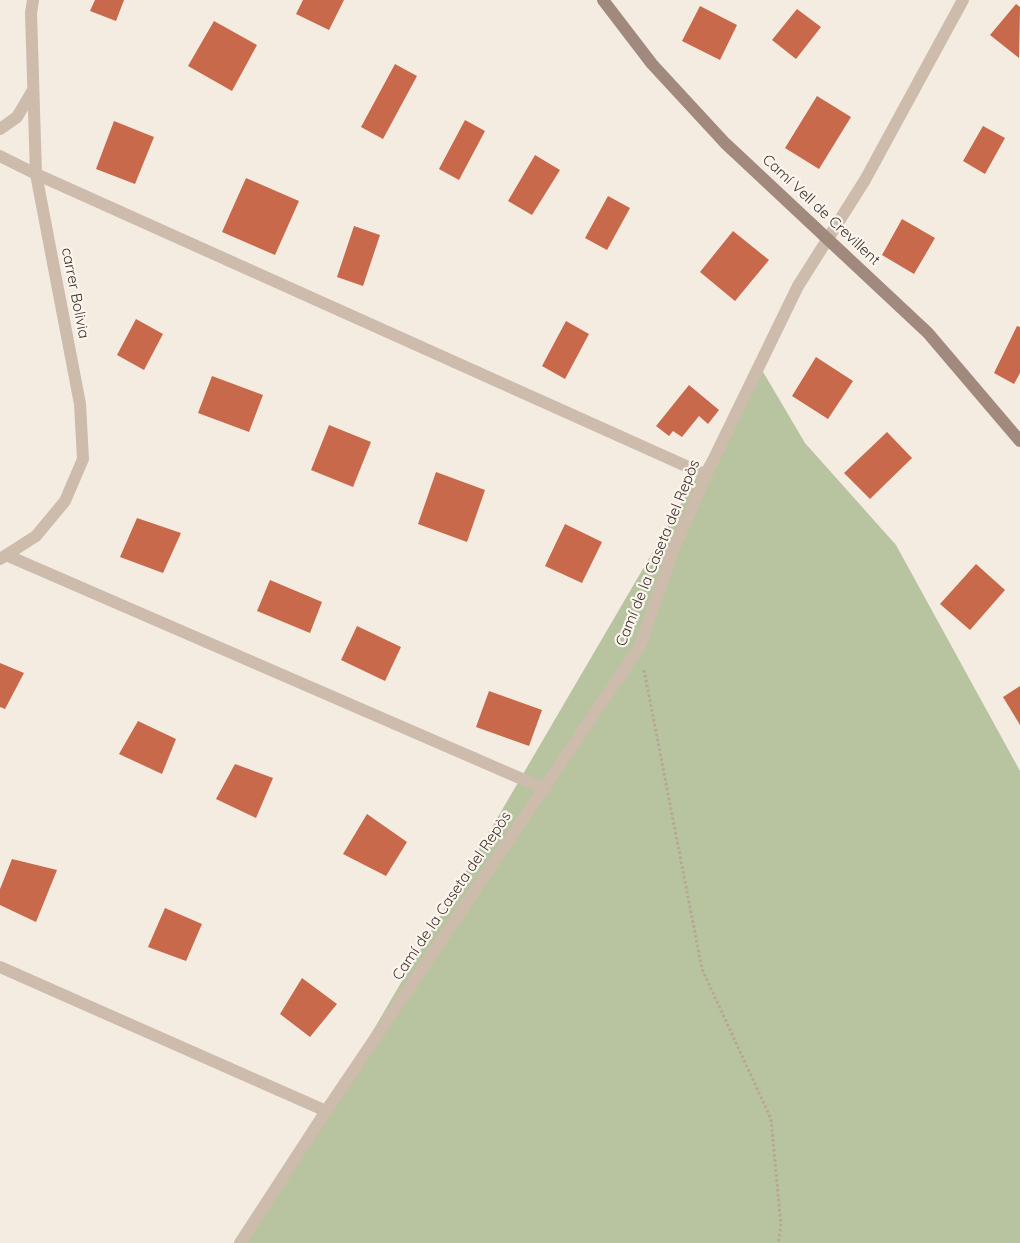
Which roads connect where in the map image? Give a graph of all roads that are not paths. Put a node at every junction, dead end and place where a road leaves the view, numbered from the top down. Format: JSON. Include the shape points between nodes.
{"nodes":[{"id":1,"x":32,"y":0,"type":"edge"},
{"id":2,"x":602,"y":0,"type":"edge"},
{"id":3,"x":963,"y":0,"type":"edge"},
{"id":4,"x":33,"y":90,"type":"junction"},
{"id":5,"x":0,"y":130,"type":"edge"},
{"id":6,"x":0,"y":156,"type":"edge"},
{"id":7,"x":36,"y":174,"type":"junction"},
{"id":8,"x":828,"y":239,"type":"junction"},
{"id":9,"x":1020,"y":441,"type":"edge"},
{"id":10,"x":706,"y":475,"type":"junction"},
{"id":11,"x":3,"y":557,"type":"edge"},
{"id":12,"x":545,"y":789,"type":"junction"},
{"id":13,"x":0,"y":967,"type":"edge"},
{"id":14,"x":326,"y":1111,"type":"junction"},
{"id":15,"x":240,"y":1243,"type":"edge"}],
"edges":[{"from":1,"to":4,"type":"street","name":"carrer Bolivia"},
{"from":2,"to":8,"type":"street","name":"Camí Vell de Crevillent","via":[[652,64],[725,143]]},
{"from":3,"to":8,"type":"street","name":"Camí de la Caseta del Repòs","via":[[865,180]]},
{"from":4,"to":5,"type":"street","via":[[17,117]]},
{"from":4,"to":7,"type":"street","name":"carrer Bolivia"},
{"from":6,"to":7,"type":"street"},
{"from":7,"to":10,"type":"street"},
{"from":7,"to":11,"type":"street","name":"carrer Bolivia","via":[[80,404],[83,459],[65,501],[36,536]]},
{"from":8,"to":9,"type":"street","name":"Camí Vell de Crevillent","via":[[928,333]]},
{"from":8,"to":10,"type":"street","name":"Camí de la Caseta del Repòs","via":[[798,286]]},
{"from":10,"to":12,"type":"street","name":"Camí de la Caseta del Repòs","via":[[672,552],[640,646]]},
{"from":11,"to":12,"type":"street"},
{"from":12,"to":14,"type":"street","name":"Camí de la Caseta del Repòs"},
{"from":13,"to":14,"type":"street"},
{"from":14,"to":15,"type":"street","name":"Camí de la Caseta del Repòs"}]}
